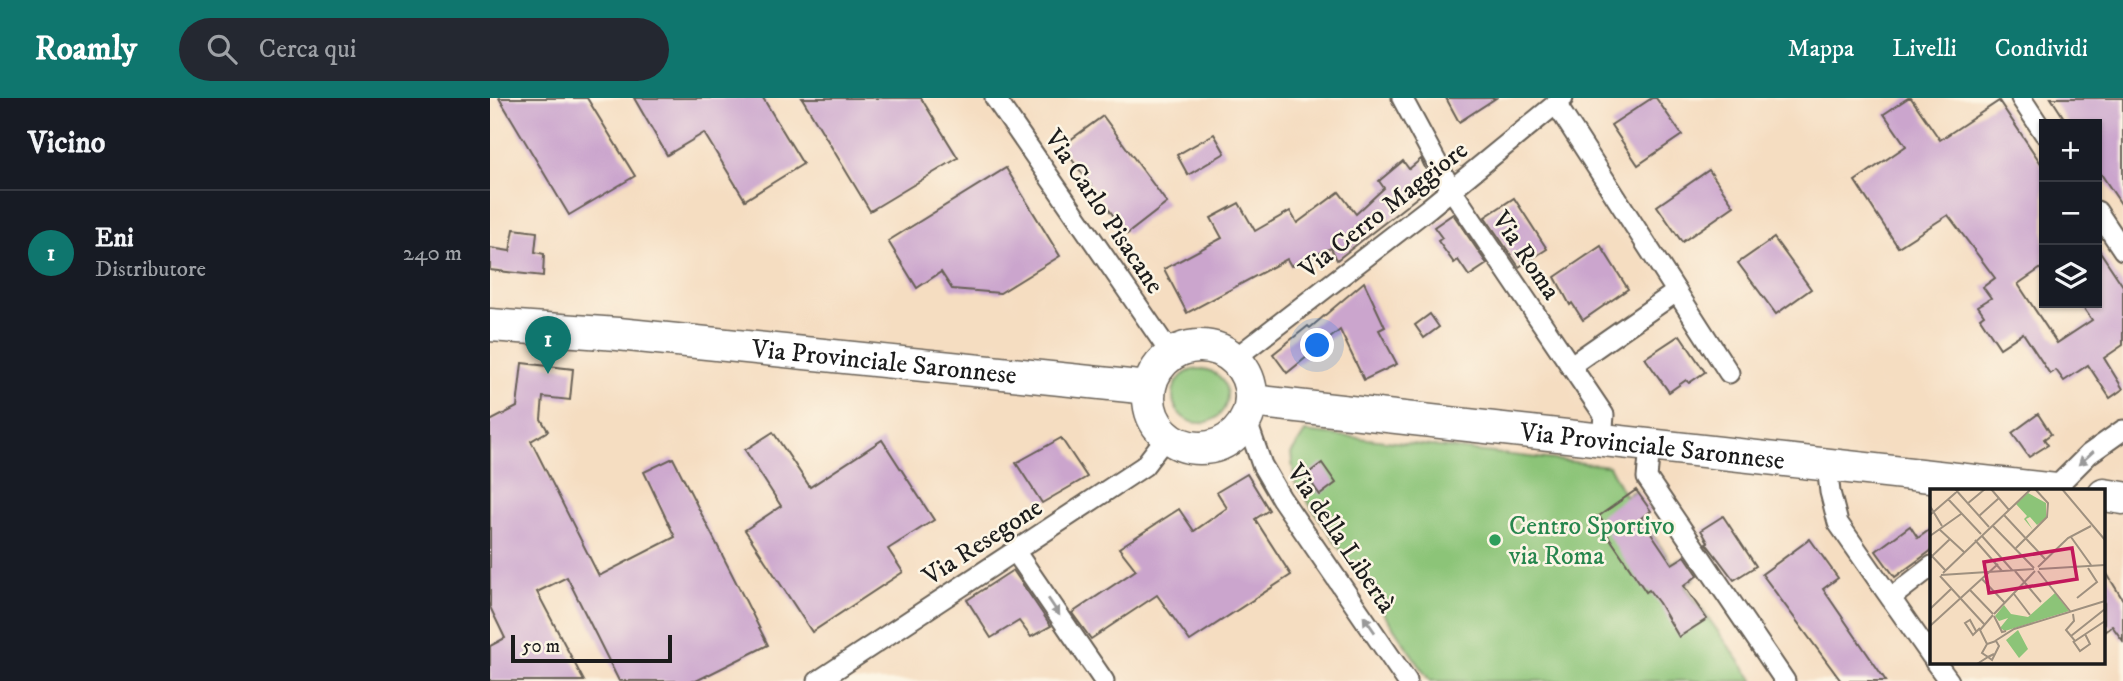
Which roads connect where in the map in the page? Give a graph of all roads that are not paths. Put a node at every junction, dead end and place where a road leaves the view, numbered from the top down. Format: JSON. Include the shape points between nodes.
{"nodes":[{"id":1,"x":995,"y":98,"type":"edge"},
{"id":2,"x":1402,"y":98,"type":"edge"},
{"id":3,"x":2021,"y":98,"type":"edge"},
{"id":4,"x":1560,"y":101,"type":"edge"},
{"id":5,"x":2039,"y":125,"type":"edge"},
{"id":6,"x":1451,"y":189,"type":"junction"},
{"id":7,"x":2102,"y":218,"type":"edge"},
{"id":8,"x":2123,"y":250,"type":"edge"},
{"id":9,"x":1676,"y":292,"type":"junction"},
{"id":10,"x":490,"y":309,"type":"edge"},
{"id":11,"x":490,"y":325,"type":"edge"},
{"id":12,"x":618,"y":334,"type":"junction"},
{"id":13,"x":1171,"y":354,"type":"junction"},
{"id":14,"x":1234,"y":359,"type":"junction"},
{"id":15,"x":1570,"y":366,"type":"junction"},
{"id":16,"x":1729,"y":373,"type":"dead end"},
{"id":17,"x":1149,"y":388,"type":"junction"},
{"id":18,"x":1249,"y":410,"type":"junction"},
{"id":19,"x":2123,"y":430,"type":"edge"},
{"id":20,"x":1167,"y":436,"type":"junction"},
{"id":21,"x":1602,"y":440,"type":"junction"},
{"id":22,"x":1650,"y":445,"type":"junction"},
{"id":23,"x":1827,"y":466,"type":"junction"},
{"id":24,"x":2045,"y":489,"type":"edge"},
{"id":25,"x":2055,"y":489,"type":"edge"},
{"id":26,"x":1015,"y":551,"type":"junction"},
{"id":27,"x":1930,"y":568,"type":"edge"},
{"id":28,"x":1892,"y":597,"type":"junction"},
{"id":29,"x":1930,"y":654,"type":"edge"},
{"id":30,"x":1937,"y":664,"type":"edge"},
{"id":31,"x":818,"y":681,"type":"edge"},
{"id":32,"x":1104,"y":681,"type":"edge"},
{"id":33,"x":1407,"y":681,"type":"edge"},
{"id":34,"x":1785,"y":681,"type":"edge"},
{"id":35,"x":1948,"y":681,"type":"edge"}],
"edges":[{"from":1,"to":13,"type":"street","name":"Via Carlo Pisacane"},
{"from":2,"to":6,"type":"street","name":"Via Roma"},
{"from":3,"to":5,"type":"street"},
{"from":4,"to":6,"type":"street","name":"Via Cerro Maggiore"},
{"from":4,"to":9,"type":"street"},
{"from":6,"to":14,"type":"street","name":"Via Cerro Maggiore"},
{"from":6,"to":15,"type":"street","name":"Via Roma"},
{"from":7,"to":8,"type":"street"},
{"from":9,"to":15,"type":"street"},
{"from":9,"to":16,"type":"street"},
{"from":10,"to":12,"type":"main road","name":"Via Provinciale Saronnese"},
{"from":11,"to":12,"type":"main road","name":"Via Provinciale Saronnese"},
{"from":12,"to":17,"type":"main road","name":"Via Provinciale Saronnese"},
{"from":13,"to":14,"type":"main road","via":[[1203,346]]},
{"from":13,"to":17,"type":"main road","via":[[1157,369]]},
{"from":14,"to":18,"type":"main road","via":[[1247,378]]},
{"from":15,"to":21,"type":"street","name":"Via Roma","via":[[1604,415]]},
{"from":17,"to":20,"type":"main road","via":[[1151,414]]},
{"from":18,"to":20,"type":"main road","via":[[1232,437],[1211,447],[1188,447]]},
{"from":18,"to":21,"type":"main road","name":"Via Provinciale Saronnese"},
{"from":33,"to":18,"type":"street","name":"Via della Libertà","one_way":true,"via":[[1281,498],[1262,465]]},
{"from":19,"to":25,"type":"street","one_way":true,"via":[[2089,454]]},
{"from":20,"to":26,"type":"street","name":"Via Resegone","via":[[1144,466]]},
{"from":21,"to":22,"type":"main road","name":"Via Provinciale Saronnese"},
{"from":22,"to":23,"type":"main road","name":"Via Provinciale Saronnese"},
{"from":22,"to":34,"type":"street","via":[[1647,478]]},
{"from":23,"to":24,"type":"main road","name":"Via Provinciale Saronnese"},
{"from":23,"to":28,"type":"street","via":[[1838,523]]},
{"from":26,"to":31,"type":"street","name":"Via Resegone"},
{"from":26,"to":32,"type":"street","one_way":true},
{"from":27,"to":28,"type":"street"},
{"from":28,"to":29,"type":"street"},
{"from":30,"to":35,"type":"street"}]}
